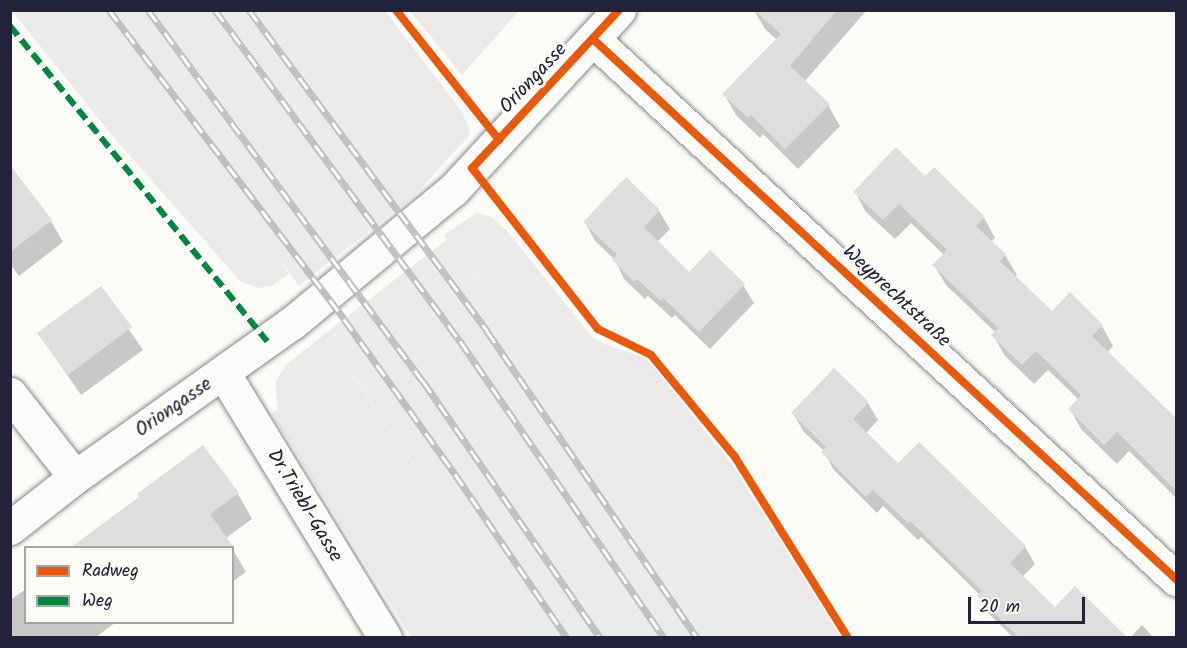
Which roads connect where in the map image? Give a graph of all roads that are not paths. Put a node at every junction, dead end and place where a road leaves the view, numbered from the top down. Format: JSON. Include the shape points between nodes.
{"nodes":[{"id":1,"x":619,"y":10,"type":"edge"},
{"id":2,"x":593,"y":39,"type":"junction"},
{"id":3,"x":224,"y":374,"type":"junction"},
{"id":4,"x":10,"y":394,"type":"edge"},
{"id":5,"x":75,"y":477,"type":"junction"},
{"id":6,"x":10,"y":528,"type":"edge"},
{"id":7,"x":1176,"y":579,"type":"edge"},
{"id":8,"x":385,"y":638,"type":"edge"}],
"edges":[{"from":1,"to":2,"type":"street","name":"Oriongasse"},
{"from":2,"to":3,"type":"street","name":"Oriongasse","via":[[453,190]]},
{"from":2,"to":7,"type":"street","name":"Weyprechtstraße"},
{"from":3,"to":5,"type":"street","name":"Oriongasse"},
{"from":3,"to":8,"type":"street","name":"Dr.Triebl-Gasse"},
{"from":4,"to":5,"type":"street"},
{"from":5,"to":6,"type":"street","name":"Oriongasse"}]}
